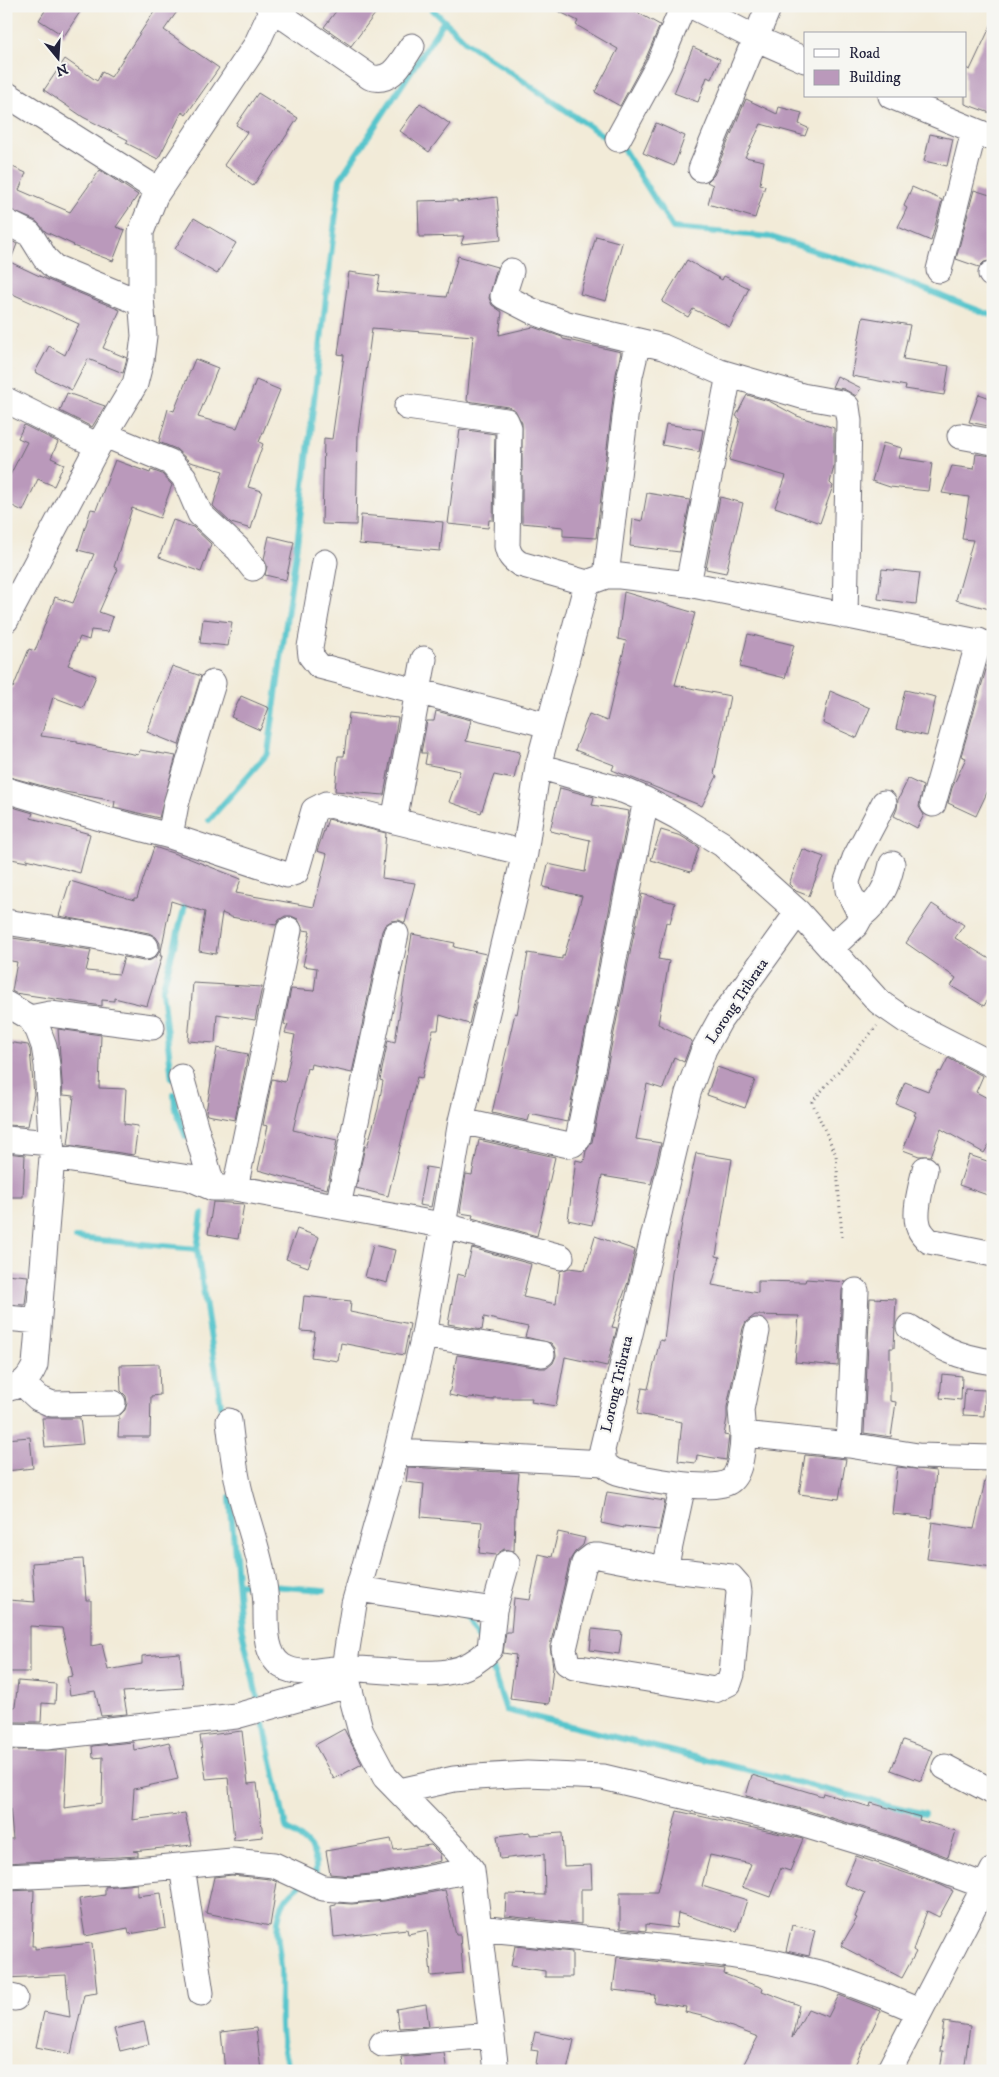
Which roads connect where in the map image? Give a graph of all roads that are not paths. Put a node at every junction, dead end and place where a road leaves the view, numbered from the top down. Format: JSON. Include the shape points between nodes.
{"nodes":[{"id":1,"x":683,"y":6,"type":"edge"},
{"id":2,"x":692,"y":6,"type":"edge"},
{"id":3,"x":769,"y":6,"type":"edge"},
{"id":4,"x":270,"y":8,"type":"edge"},
{"id":5,"x":755,"y":38,"type":"junction"},
{"id":6,"x":412,"y":46,"type":"dead end"},
{"id":7,"x":804,"y":60,"type":"edge"},
{"id":8,"x":6,"y":94,"type":"edge"},
{"id":9,"x":896,"y":98,"type":"edge"},
{"id":10,"x":983,"y":135,"type":"edge"},
{"id":11,"x":618,"y":139,"type":"dead end"},
{"id":12,"x":701,"y":169,"type":"dead end"},
{"id":13,"x":158,"y":190,"type":"junction"},
{"id":14,"x":6,"y":222,"type":"edge"},
{"id":15,"x":939,"y":270,"type":"dead end"},
{"id":16,"x":511,"y":271,"type":"dead end"},
{"id":17,"x":142,"y":303,"type":"junction"},
{"id":18,"x":638,"y":342,"type":"junction"},
{"id":19,"x":730,"y":375,"type":"junction"},
{"id":20,"x":6,"y":400,"type":"edge"},
{"id":21,"x":407,"y":407,"type":"dead end"},
{"id":22,"x":960,"y":436,"type":"dead end"},
{"id":23,"x":102,"y":441,"type":"junction"},
{"id":24,"x":993,"y":442,"type":"edge"},
{"id":25,"x":326,"y":562,"type":"dead end"},
{"id":26,"x":253,"y":568,"type":"dead end"},
{"id":27,"x":597,"y":579,"type":"junction"},
{"id":28,"x":688,"y":584,"type":"junction"},
{"id":29,"x":845,"y":616,"type":"junction"},
{"id":30,"x":7,"y":618,"type":"edge"},
{"id":31,"x":986,"y":643,"type":"edge"},
{"id":32,"x":424,"y":659,"type":"dead end"},
{"id":33,"x":213,"y":683,"type":"dead end"},
{"id":34,"x":418,"y":692,"type":"junction"},
{"id":35,"x":548,"y":725,"type":"junction"},
{"id":36,"x":538,"y":766,"type":"junction"},
{"id":37,"x":6,"y":790,"type":"edge"},
{"id":38,"x":646,"y":800,"type":"junction"},
{"id":39,"x":884,"y":803,"type":"dead end"},
{"id":40,"x":933,"y":804,"type":"dead end"},
{"id":41,"x":394,"y":821,"type":"junction"},
{"id":42,"x":170,"y":836,"type":"junction"},
{"id":43,"x":525,"y":853,"type":"junction"},
{"id":44,"x":892,"y":864,"type":"dead end"},
{"id":45,"x":798,"y":912,"type":"junction"},
{"id":46,"x":861,"y":916,"type":"junction"},
{"id":47,"x":6,"y":922,"type":"edge"},
{"id":48,"x":289,"y":930,"type":"dead end"},
{"id":49,"x":396,"y":934,"type":"dead end"},
{"id":50,"x":146,"y":947,"type":"dead end"},
{"id":51,"x":831,"y":948,"type":"junction"},
{"id":52,"x":6,"y":1004,"type":"edge"},
{"id":53,"x":30,"y":1018,"type":"junction"},
{"id":54,"x":152,"y":1027,"type":"dead end"},
{"id":55,"x":993,"y":1065,"type":"edge"},
{"id":56,"x":181,"y":1077,"type":"dead end"},
{"id":57,"x":461,"y":1121,"type":"junction"},
{"id":58,"x":6,"y":1139,"type":"edge"},
{"id":59,"x":51,"y":1150,"type":"junction"},
{"id":60,"x":925,"y":1169,"type":"dead end"},
{"id":61,"x":224,"y":1188,"type":"junction"},
{"id":62,"x":338,"y":1206,"type":"junction"},
{"id":63,"x":442,"y":1226,"type":"junction"},
{"id":64,"x":993,"y":1254,"type":"edge"},
{"id":65,"x":561,"y":1257,"type":"dead end"},
{"id":66,"x":856,"y":1291,"type":"dead end"},
{"id":67,"x":6,"y":1318,"type":"edge"},
{"id":68,"x":38,"y":1321,"type":"junction"},
{"id":69,"x":909,"y":1327,"type":"dead end"},
{"id":70,"x":757,"y":1331,"type":"dead end"},
{"id":71,"x":424,"y":1335,"type":"junction"},
{"id":72,"x":542,"y":1354,"type":"dead end"},
{"id":73,"x":993,"y":1362,"type":"edge"},
{"id":74,"x":14,"y":1386,"type":"edge"},
{"id":75,"x":113,"y":1403,"type":"dead end"},
{"id":76,"x":229,"y":1421,"type":"dead end"},
{"id":77,"x":744,"y":1434,"type":"junction"},
{"id":78,"x":849,"y":1445,"type":"junction"},
{"id":79,"x":396,"y":1452,"type":"junction"},
{"id":80,"x":993,"y":1458,"type":"edge"},
{"id":81,"x":604,"y":1463,"type":"junction"},
{"id":82,"x":683,"y":1485,"type":"junction"},
{"id":83,"x":507,"y":1563,"type":"dead end"},
{"id":84,"x":665,"y":1569,"type":"junction"},
{"id":85,"x":358,"y":1589,"type":"junction"},
{"id":86,"x":494,"y":1610,"type":"junction"},
{"id":87,"x":346,"y":1677,"type":"junction"},
{"id":88,"x":6,"y":1736,"type":"edge"},
{"id":89,"x":945,"y":1767,"type":"dead end"},
{"id":90,"x":400,"y":1791,"type":"junction"},
{"id":91,"x":993,"y":1792,"type":"edge"},
{"id":92,"x":182,"y":1866,"type":"junction"},
{"id":93,"x":472,"y":1870,"type":"junction"},
{"id":94,"x":6,"y":1877,"type":"edge"},
{"id":95,"x":989,"y":1878,"type":"edge"},
{"id":96,"x":478,"y":1928,"type":"junction"},
{"id":97,"x":200,"y":1993,"type":"dead end"},
{"id":98,"x":919,"y":2011,"type":"junction"},
{"id":99,"x":492,"y":2035,"type":"junction"},
{"id":100,"x":382,"y":2044,"type":"dead end"},
{"id":101,"x":496,"y":2071,"type":"edge"},
{"id":102,"x":889,"y":2071,"type":"edge"}],
"edges":[{"from":1,"to":11,"type":"street","via":[[659,64]]},
{"from":2,"to":5,"type":"street"},
{"from":3,"to":5,"type":"street"},
{"from":4,"to":6,"type":"street","via":[[376,79],[391,74]]},
{"from":4,"to":13,"type":"street","via":[[256,45]]},
{"from":5,"to":7,"type":"street"},
{"from":5,"to":12,"type":"street"},
{"from":8,"to":13,"type":"street"},
{"from":9,"to":10,"type":"street"},
{"from":10,"to":15,"type":"street"},
{"from":13,"to":17,"type":"street","via":[[141,232]]},
{"from":14,"to":17,"type":"street","via":[[30,234],[54,267]]},
{"from":16,"to":18,"type":"street","via":[[503,296],[567,324]]},
{"from":17,"to":23,"type":"street","via":[[144,336],[135,384]]},
{"from":18,"to":19,"type":"street","via":[[664,347]]},
{"from":18,"to":27,"type":"street"},
{"from":19,"to":28,"type":"street"},
{"from":19,"to":29,"type":"street","via":[[802,396],[841,403],[849,411]]},
{"from":20,"to":23,"type":"street"},
{"from":21,"to":27,"type":"street","via":[[506,420],[509,428],[507,546],[513,559],[520,564]]},
{"from":22,"to":24,"type":"street"},
{"from":23,"to":26,"type":"street","via":[[170,462],[178,468],[200,514],[238,549]]},
{"from":23,"to":30,"type":"street"},
{"from":25,"to":34,"type":"street","via":[[310,647],[314,660],[319,666]]},
{"from":27,"to":28,"type":"street","via":[[620,576]]},
{"from":27,"to":35,"type":"street"},
{"from":28,"to":29,"type":"street"},
{"from":29,"to":31,"type":"street"},
{"from":31,"to":40,"type":"street"},
{"from":32,"to":34,"type":"street"},
{"from":33,"to":42,"type":"street","via":[[176,804]]},
{"from":34,"to":35,"type":"street"},
{"from":34,"to":41,"type":"street"},
{"from":35,"to":36,"type":"street"},
{"from":36,"to":38,"type":"street"},
{"from":36,"to":43,"type":"street"},
{"from":37,"to":42,"type":"street"},
{"from":38,"to":45,"type":"street","via":[[722,844]]},
{"from":38,"to":57,"type":"street","via":[[578,1139],[569,1146]]},
{"from":39,"to":46,"type":"street","via":[[855,858],[847,881]]},
{"from":41,"to":42,"type":"street","via":[[326,804],[318,807],[314,810],[296,872],[287,875]]},
{"from":41,"to":43,"type":"street"},
{"from":43,"to":57,"type":"street"},
{"from":44,"to":46,"type":"street","via":[[888,882],[876,903]]},
{"from":45,"to":51,"type":"street"},
{"from":45,"to":81,"type":"street","name":"Lorong Tribrata","via":[[720,1020],[704,1049],[688,1093],[602,1450]]},
{"from":46,"to":51,"type":"street","via":[[856,925]]},
{"from":47,"to":50,"type":"street"},
{"from":48,"to":61,"type":"street"},
{"from":49,"to":62,"type":"street"},
{"from":51,"to":55,"type":"street","via":[[890,1011]]},
{"from":52,"to":53,"type":"street"},
{"from":53,"to":54,"type":"street","via":[[50,1014]]},
{"from":53,"to":59,"type":"street","via":[[38,1030],[46,1055]]},
{"from":56,"to":61,"type":"street"},
{"from":57,"to":63,"type":"street"},
{"from":58,"to":59,"type":"street"},
{"from":59,"to":61,"type":"street"},
{"from":59,"to":68,"type":"street"},
{"from":60,"to":64,"type":"street","via":[[917,1213],[921,1233],[929,1241]]},
{"from":61,"to":62,"type":"street"},
{"from":62,"to":63,"type":"street"},
{"from":63,"to":65,"type":"street"},
{"from":63,"to":71,"type":"street"},
{"from":66,"to":78,"type":"street"},
{"from":67,"to":68,"type":"street"},
{"from":68,"to":74,"type":"street","via":[[35,1364]]},
{"from":69,"to":73,"type":"street","via":[[944,1349]]},
{"from":70,"to":77,"type":"street","via":[[741,1410]]},
{"from":71,"to":72,"type":"street"},
{"from":71,"to":79,"type":"street"},
{"from":74,"to":75,"type":"street","via":[[52,1404]]},
{"from":76,"to":87,"type":"street","via":[[234,1466],[265,1586],[266,1626],[272,1655],[287,1669]]},
{"from":77,"to":78,"type":"street"},
{"from":77,"to":82,"type":"street","via":[[742,1455],[728,1483]]},
{"from":78,"to":80,"type":"street","via":[[918,1456]]},
{"from":79,"to":81,"type":"street"},
{"from":79,"to":85,"type":"street"},
{"from":81,"to":82,"type":"street","via":[[616,1472]]},
{"from":82,"to":84,"type":"street"},
{"from":83,"to":86,"type":"street"},
{"from":84,"to":84,"type":"street","via":[[599,1556],[588,1559],[584,1563],[564,1649],[567,1663],[574,1667],[715,1690],[729,1683],[739,1592],[736,1581],[731,1576]]},
{"from":85,"to":86,"type":"street"},
{"from":85,"to":87,"type":"street"},
{"from":86,"to":87,"type":"street","via":[[486,1652],[472,1665],[456,1671]]},
{"from":87,"to":88,"type":"street","via":[[265,1709],[236,1716],[46,1737]]},
{"from":87,"to":90,"type":"street","via":[[364,1739],[385,1776]]},
{"from":89,"to":91,"type":"street"},
{"from":90,"to":93,"type":"street"},
{"from":90,"to":95,"type":"street","via":[[454,1779],[527,1774],[604,1777],[798,1823]]},
{"from":92,"to":93,"type":"street","via":[[257,1862],[274,1865],[304,1880],[336,1890],[383,1887]]},
{"from":92,"to":94,"type":"street"},
{"from":92,"to":97,"type":"street"},
{"from":93,"to":96,"type":"street"},
{"from":95,"to":98,"type":"street"},
{"from":96,"to":98,"type":"street","via":[[716,1953],[772,1962],[827,1975]]},
{"from":96,"to":99,"type":"street"},
{"from":98,"to":102,"type":"street"},
{"from":99,"to":100,"type":"street"},
{"from":99,"to":101,"type":"street"}]}
